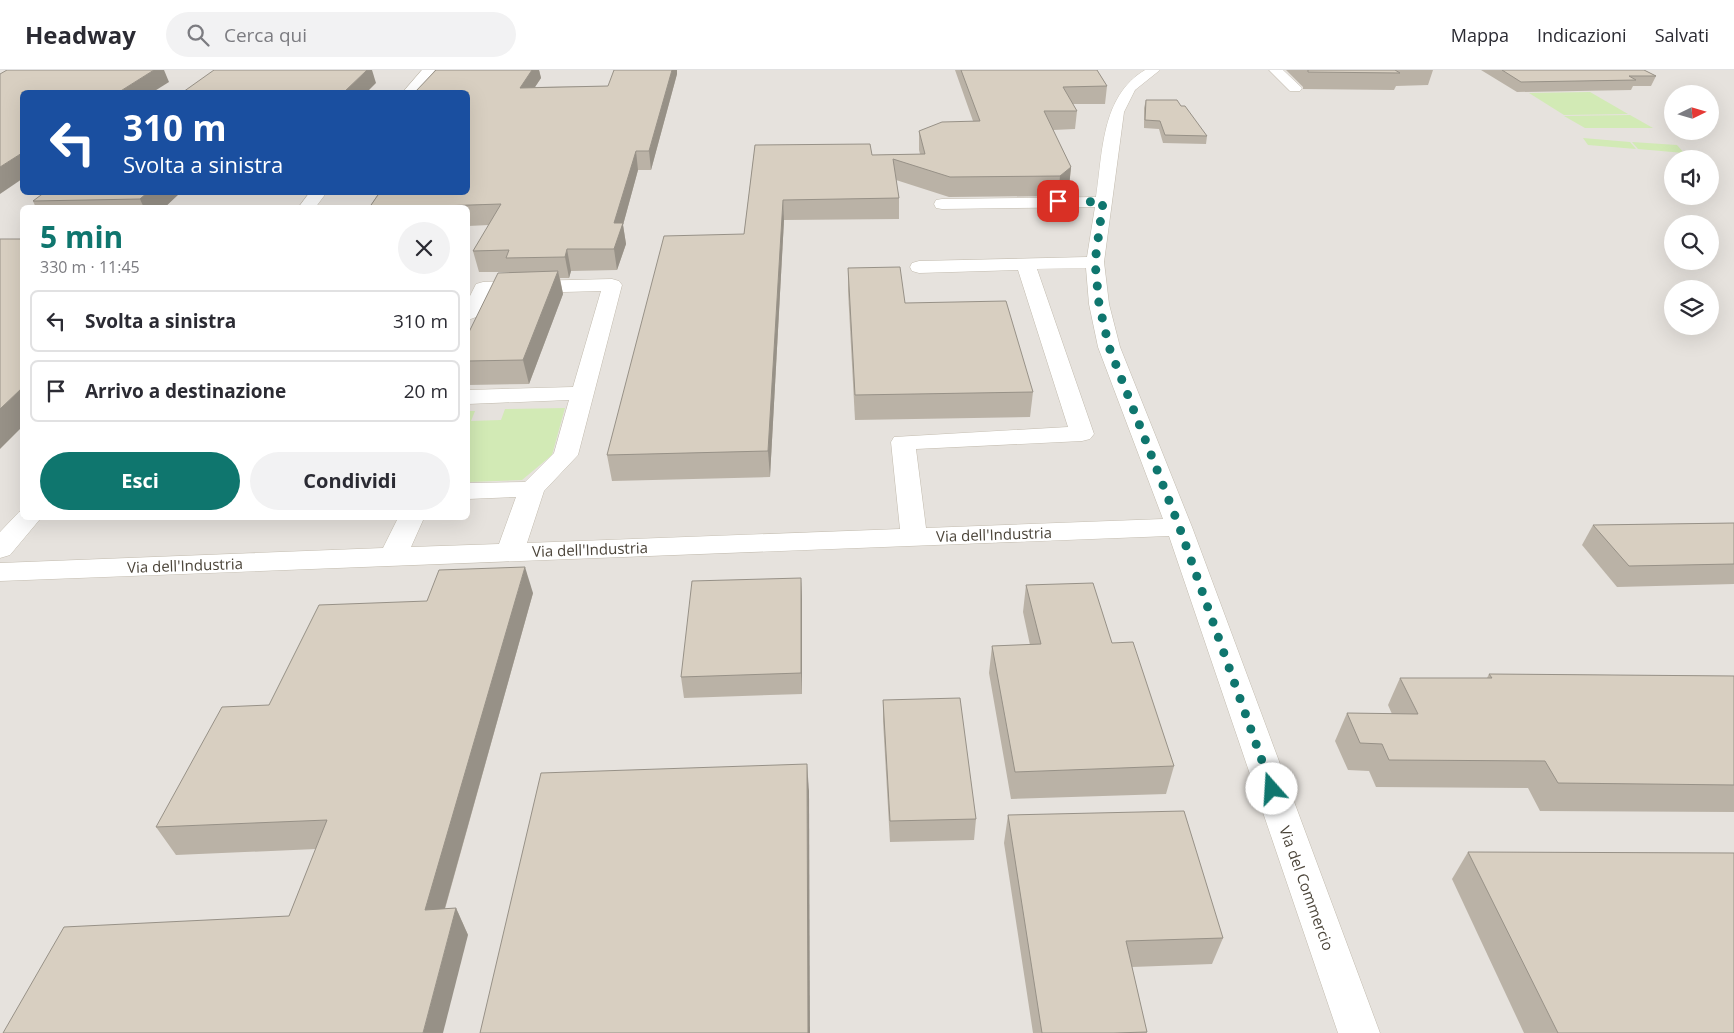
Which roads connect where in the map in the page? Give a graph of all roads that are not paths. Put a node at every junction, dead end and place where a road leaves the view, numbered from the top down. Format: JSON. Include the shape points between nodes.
{"nodes":[{"id":1,"x":429,"y":70,"type":"edge"},
{"id":2,"x":1154,"y":70,"type":"edge"},
{"id":3,"x":1274,"y":70,"type":"edge"},
{"id":4,"x":1295,"y":88,"type":"dead end"},
{"id":5,"x":411,"y":90,"type":"edge"},
{"id":6,"x":317,"y":195,"type":"edge"},
{"id":7,"x":1103,"y":202,"type":"junction"},
{"id":8,"x":942,"y":204,"type":"dead end"},
{"id":9,"x":308,"y":205,"type":"edge"},
{"id":10,"x":1095,"y":262,"type":"junction"},
{"id":11,"x":1026,"y":264,"type":"junction"},
{"id":12,"x":919,"y":267,"type":"dead end"},
{"id":13,"x":470,"y":313,"type":"edge"},
{"id":14,"x":583,"y":393,"type":"junction"},
{"id":15,"x":470,"y":397,"type":"edge"},
{"id":16,"x":532,"y":489,"type":"junction"},
{"id":17,"x":470,"y":492,"type":"edge"},
{"id":18,"x":26,"y":520,"type":"edge"},
{"id":19,"x":410,"y":520,"type":"edge"},
{"id":20,"x":1179,"y":526,"type":"junction"},
{"id":21,"x":914,"y":537,"type":"junction"},
{"id":22,"x":0,"y":549,"type":"edge"},
{"id":23,"x":510,"y":552,"type":"junction"},
{"id":24,"x":393,"y":557,"type":"junction"},
{"id":25,"x":0,"y":572,"type":"edge"},
{"id":26,"x":1359,"y":1033,"type":"edge"}],
"edges":[{"from":1,"to":5,"type":"street"},
{"from":2,"to":7,"type":"street","name":"Via del Commercio","via":[[1130,86],[1118,107]]},
{"from":3,"to":4,"type":"street"},
{"from":6,"to":9,"type":"street"},
{"from":7,"to":8,"type":"street"},
{"from":7,"to":10,"type":"street","name":"Via del Commercio"},
{"from":10,"to":11,"type":"street"},
{"from":10,"to":20,"type":"street","name":"Via del Commercio","via":[[1099,304],[1109,347]]},
{"from":11,"to":12,"type":"street"},
{"from":11,"to":21,"type":"street","via":[[1082,434],[904,442]]},
{"from":13,"to":14,"type":"street","via":[[483,288],[612,285]]},
{"from":14,"to":15,"type":"street"},
{"from":14,"to":16,"type":"street","via":[[566,455]]},
{"from":16,"to":17,"type":"street"},
{"from":16,"to":23,"type":"street"},
{"from":18,"to":22,"type":"street"},
{"from":19,"to":24,"type":"street"},
{"from":20,"to":21,"type":"street","name":"Via dell'Industria"},
{"from":20,"to":26,"type":"street","name":"Via del Commercio"},
{"from":21,"to":23,"type":"street","name":"Via dell'Industria"},
{"from":23,"to":24,"type":"street","name":"Via dell'Industria"},
{"from":24,"to":25,"type":"street","name":"Via dell'Industria"}]}
